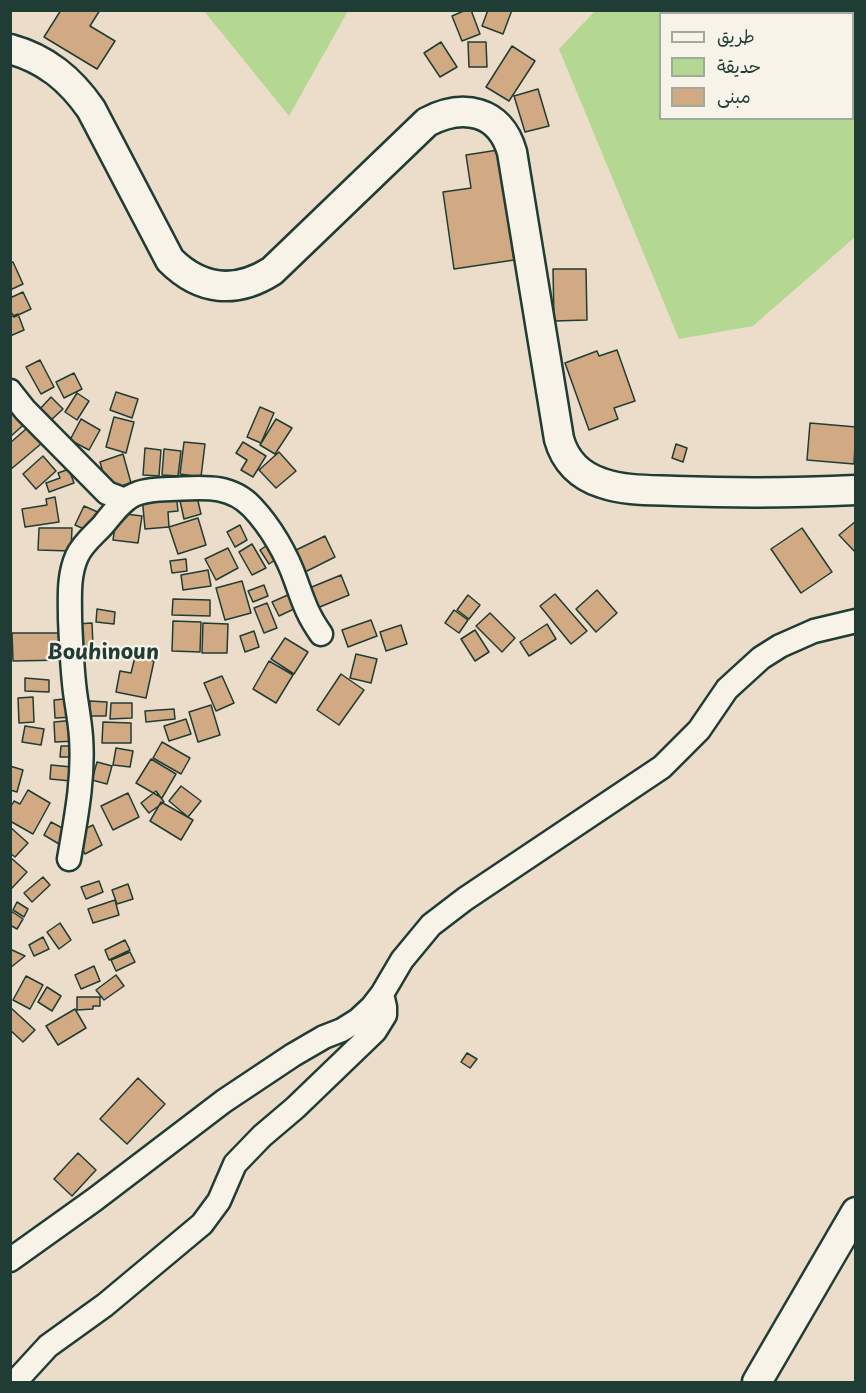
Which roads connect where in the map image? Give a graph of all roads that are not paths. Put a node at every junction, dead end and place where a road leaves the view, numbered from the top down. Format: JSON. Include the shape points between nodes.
{"nodes":[{"id":1,"x":10,"y":49,"type":"edge"},
{"id":2,"x":10,"y":391,"type":"edge"},
{"id":3,"x":855,"y":490,"type":"edge"},
{"id":4,"x":125,"y":500,"type":"junction"},
{"id":5,"x":855,"y":621,"type":"edge"},
{"id":6,"x":321,"y":634,"type":"dead end"},
{"id":7,"x":69,"y":859,"type":"dead end"},
{"id":8,"x":382,"y":994,"type":"junction"},
{"id":9,"x":855,"y":1212,"type":"edge"},
{"id":10,"x":10,"y":1260,"type":"edge"},
{"id":11,"x":15,"y":1383,"type":"edge"},
{"id":12,"x":757,"y":1383,"type":"edge"}],
"edges":[{"from":1,"to":3,"type":"main road","via":[[42,61],[75,88],[91,109],[170,260],[200,282],[218,286],[250,283],[272,271],[427,122],[439,115],[463,111],[485,116],[509,140],[559,439],[573,466],[600,483],[631,489],[761,493]]},
{"from":2,"to":4,"type":"street","via":[[107,493]]},
{"from":4,"to":6,"type":"street","via":[[151,489],[200,486],[216,487],[241,498],[274,536],[296,580],[302,603]]},
{"from":4,"to":7,"type":"street","via":[[85,544],[70,584],[71,645],[82,760]]},
{"from":5,"to":8,"type":"street","via":[[814,631],[761,658],[727,689],[699,730],[662,767],[440,918],[402,960]]},
{"from":8,"to":10,"type":"street","via":[[358,1020],[293,1055],[234,1094]]},
{"from":8,"to":11,"type":"street","via":[[385,1014],[375,1031],[235,1164],[219,1201],[202,1224],[105,1305],[48,1346]]},
{"from":9,"to":12,"type":"main road"}]}
